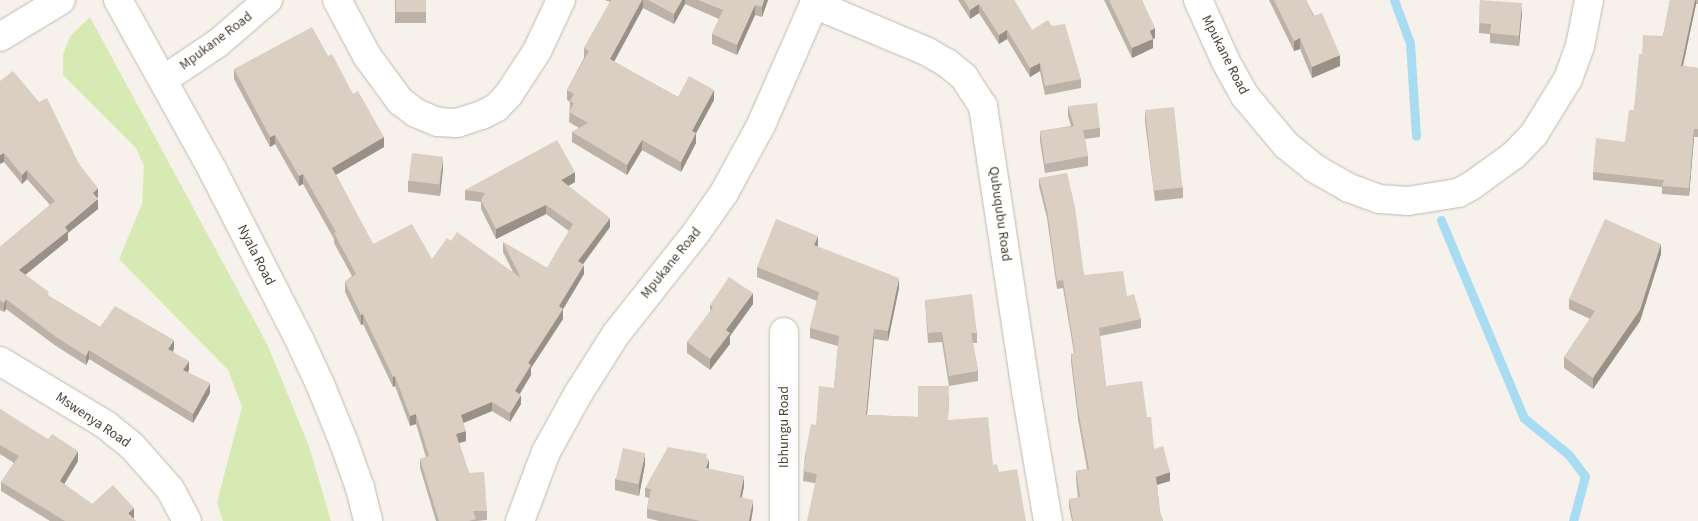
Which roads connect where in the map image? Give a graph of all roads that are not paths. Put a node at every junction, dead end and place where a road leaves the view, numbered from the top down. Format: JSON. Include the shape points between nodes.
{"nodes":[{"id":1,"x":61,"y":0,"type":"edge"},
{"id":2,"x":118,"y":0,"type":"edge"},
{"id":3,"x":268,"y":0,"type":"edge"},
{"id":4,"x":337,"y":0,"type":"edge"},
{"id":5,"x":561,"y":0,"type":"edge"},
{"id":6,"x":1198,"y":0,"type":"edge"},
{"id":7,"x":1589,"y":0,"type":"edge"},
{"id":8,"x":815,"y":2,"type":"edge"},
{"id":9,"x":0,"y":37,"type":"edge"},
{"id":10,"x":163,"y":80,"type":"junction"},
{"id":11,"x":784,"y":332,"type":"dead end"},
{"id":12,"x":0,"y":361,"type":"edge"},
{"id":13,"x":187,"y":521,"type":"edge"},
{"id":14,"x":368,"y":521,"type":"edge"},
{"id":15,"x":520,"y":521,"type":"edge"},
{"id":16,"x":784,"y":521,"type":"edge"},
{"id":17,"x":1048,"y":521,"type":"edge"}],
"edges":[{"from":1,"to":9,"type":"street"},
{"from":2,"to":10,"type":"street","name":"Nyala Road"},
{"from":3,"to":10,"type":"street","name":"Mpukane Road","via":[[218,43]]},
{"from":4,"to":5,"type":"street","via":[[367,56],[400,101],[416,113],[438,122],[458,123],[497,107],[510,94]]},
{"from":6,"to":7,"type":"street","name":"Mpukane Road","via":[[1245,96],[1286,145],[1314,168],[1349,188],[1379,199],[1408,201],[1458,193],[1472,186],[1514,155],[1534,134],[1568,79],[1580,46]]},
{"from":8,"to":15,"type":"street","name":"Mpukane Road","via":[[761,125],[724,193],[616,334],[578,394],[546,452]]},
{"from":8,"to":17,"type":"street","name":"Qubuqubu Road","via":[[947,63],[964,77],[983,106]]},
{"from":10,"to":14,"type":"street","name":"Nyala Road","via":[[320,384],[360,488]]},
{"from":11,"to":16,"type":"street","name":"Ibhungu Road"},
{"from":12,"to":13,"type":"street","name":"Mswenya Road","via":[[106,425],[132,446],[170,489]]}]}
